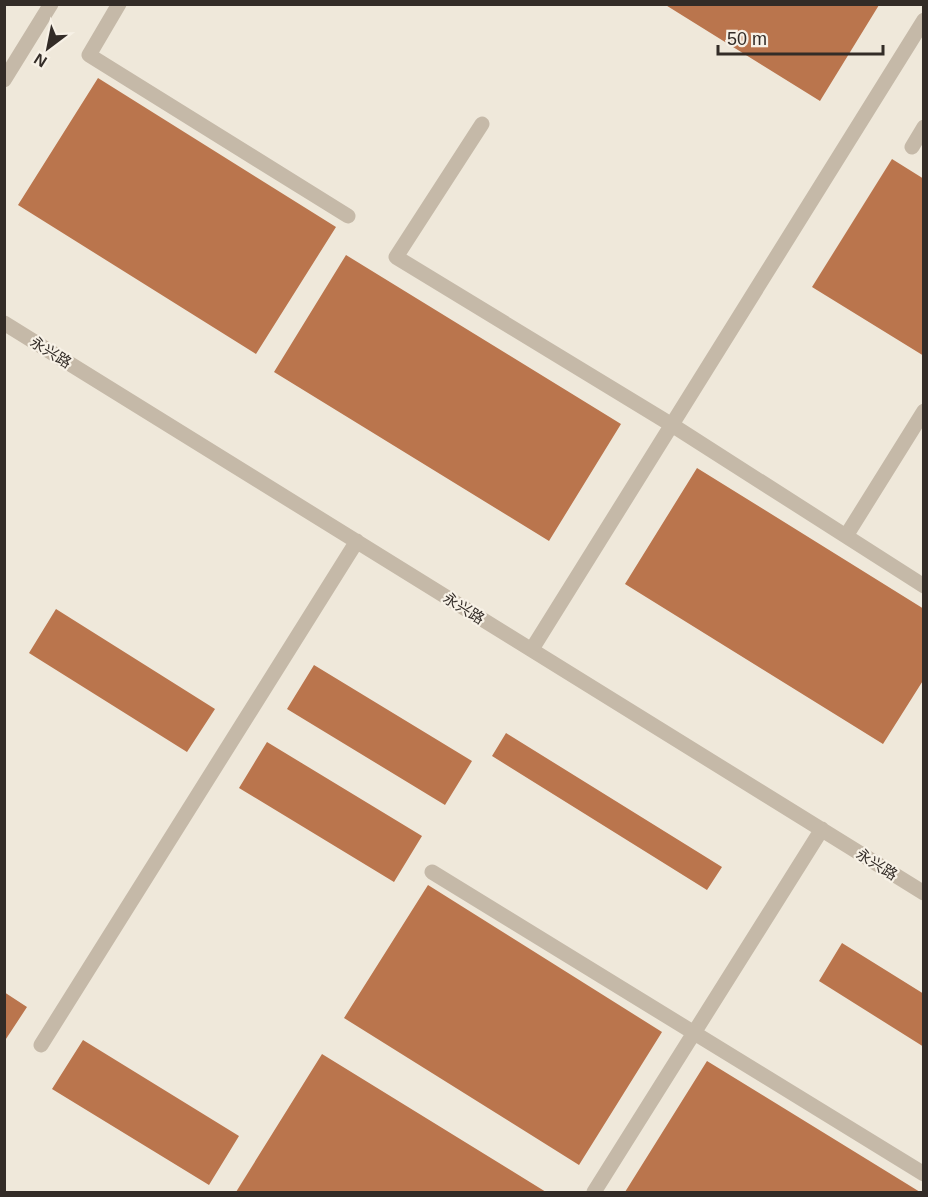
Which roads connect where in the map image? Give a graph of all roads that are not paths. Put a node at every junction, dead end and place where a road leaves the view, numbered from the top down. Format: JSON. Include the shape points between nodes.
{"nodes":[{"id":1,"x":51,"y":4,"type":"edge"},
{"id":2,"x":119,"y":4,"type":"edge"},
{"id":3,"x":924,"y":20,"type":"edge"},
{"id":4,"x":4,"y":80,"type":"edge"},
{"id":5,"x":482,"y":124,"type":"dead end"},
{"id":6,"x":924,"y":127,"type":"edge"},
{"id":7,"x":912,"y":147,"type":"dead end"},
{"id":8,"x":348,"y":216,"type":"dead end"},
{"id":9,"x":4,"y":323,"type":"edge"},
{"id":10,"x":924,"y":411,"type":"edge"},
{"id":11,"x":672,"y":424,"type":"junction"},
{"id":12,"x":846,"y":536,"type":"junction"},
{"id":13,"x":357,"y":541,"type":"junction"},
{"id":14,"x":924,"y":586,"type":"edge"},
{"id":15,"x":532,"y":649,"type":"junction"},
{"id":16,"x":822,"y":829,"type":"junction"},
{"id":17,"x":432,"y":872,"type":"dead end"},
{"id":18,"x":924,"y":893,"type":"edge"},
{"id":19,"x":694,"y":1033,"type":"junction"},
{"id":20,"x":41,"y":1045,"type":"dead end"},
{"id":21,"x":924,"y":1174,"type":"edge"},
{"id":22,"x":594,"y":1192,"type":"edge"}],
"edges":[{"from":1,"to":4,"type":"street"},
{"from":2,"to":8,"type":"street","via":[[89,55]]},
{"from":3,"to":11,"type":"street"},
{"from":5,"to":11,"type":"street","via":[[396,257]]},
{"from":6,"to":7,"type":"street"},
{"from":9,"to":13,"type":"street","name":"永兴路"},
{"from":10,"to":12,"type":"street"},
{"from":11,"to":12,"type":"street"},
{"from":11,"to":15,"type":"street"},
{"from":12,"to":14,"type":"street"},
{"from":13,"to":15,"type":"street","name":"永兴路"},
{"from":13,"to":20,"type":"street"},
{"from":15,"to":16,"type":"street","name":"永兴路"},
{"from":16,"to":18,"type":"street","name":"永兴路"},
{"from":16,"to":19,"type":"street"},
{"from":17,"to":19,"type":"street"},
{"from":19,"to":21,"type":"street"},
{"from":19,"to":22,"type":"street"}]}
